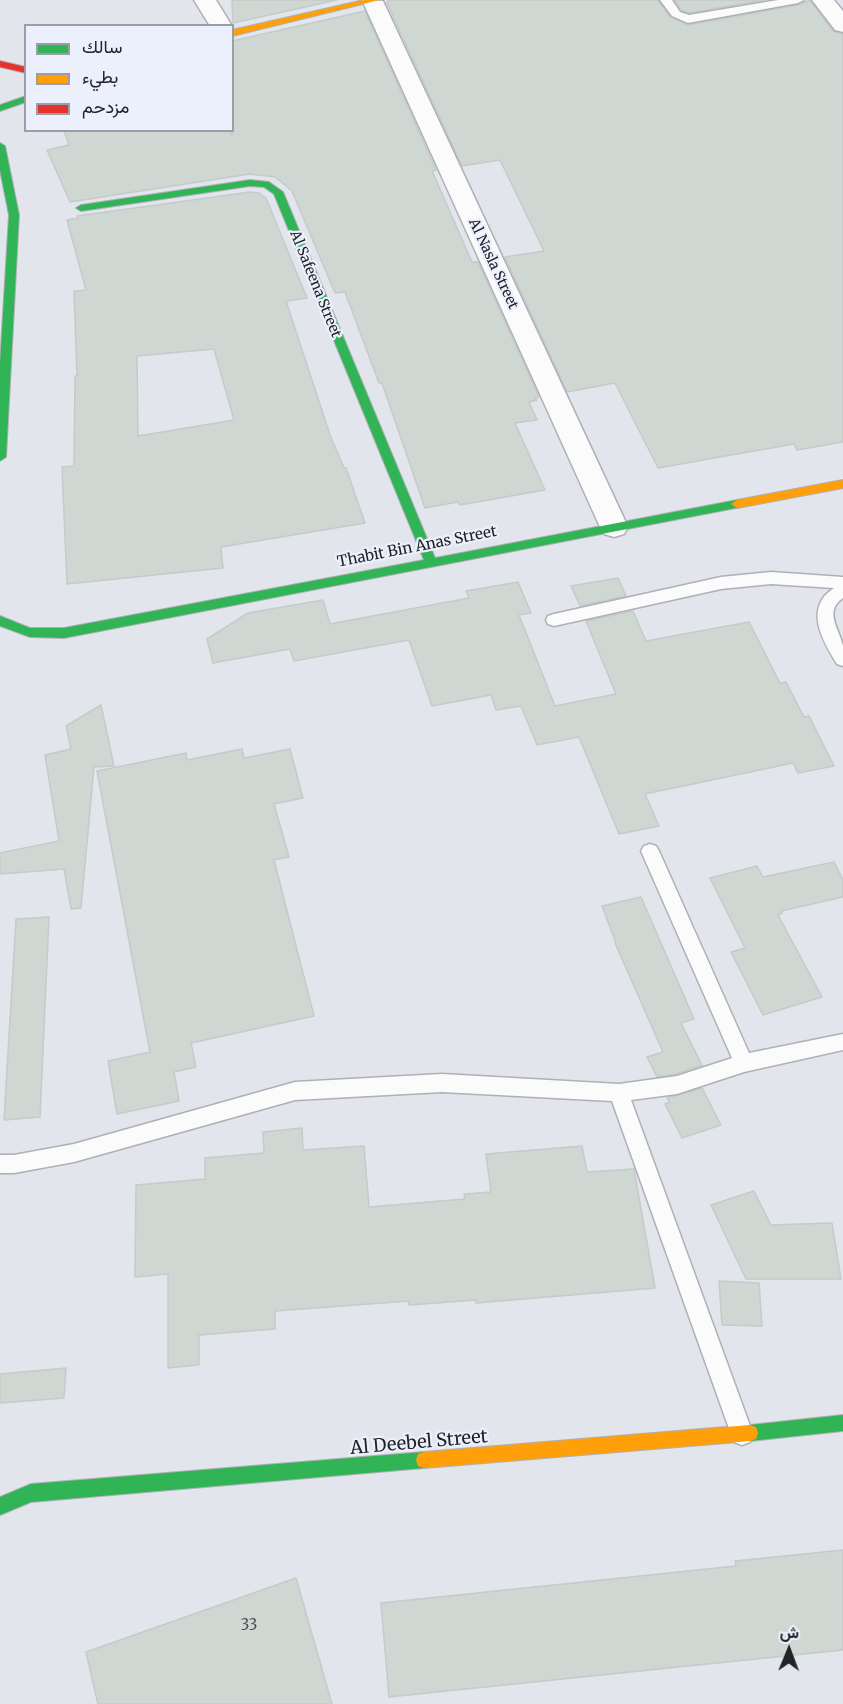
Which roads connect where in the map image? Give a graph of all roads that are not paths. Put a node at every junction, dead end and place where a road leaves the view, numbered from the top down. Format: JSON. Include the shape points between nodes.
{"nodes":[{"id":1,"x":205,"y":0,"type":"edge"},
{"id":2,"x":374,"y":0,"type":"edge"},
{"id":3,"x":666,"y":0,"type":"edge"},
{"id":4,"x":798,"y":0,"type":"edge"},
{"id":5,"x":823,"y":0,"type":"edge"},
{"id":6,"x":220,"y":24,"type":"edge"},
{"id":7,"x":843,"y":25,"type":"edge"},
{"id":8,"x":234,"y":33,"type":"edge"},
{"id":9,"x":0,"y":64,"type":"edge"},
{"id":10,"x":24,"y":68,"type":"edge"},
{"id":11,"x":24,"y":100,"type":"edge"},
{"id":12,"x":0,"y":108,"type":"edge"},
{"id":13,"x":0,"y":146,"type":"edge"},
{"id":14,"x":81,"y":208,"type":"dead end"},
{"id":15,"x":1,"y":415,"type":"edge"},
{"id":16,"x":0,"y":457,"type":"edge"},
{"id":17,"x":843,"y":484,"type":"edge"},
{"id":18,"x":614,"y":527,"type":"junction"},
{"id":19,"x":430,"y":561,"type":"junction"},
{"id":20,"x":843,"y":583,"type":"edge"},
{"id":21,"x":843,"y":590,"type":"edge"},
{"id":22,"x":0,"y":620,"type":"edge"},
{"id":23,"x":554,"y":620,"type":"dead end"},
{"id":24,"x":843,"y":660,"type":"edge"},
{"id":25,"x":650,"y":851,"type":"dead end"},
{"id":26,"x":843,"y":1042,"type":"edge"},
{"id":27,"x":744,"y":1063,"type":"junction"},
{"id":28,"x":619,"y":1093,"type":"junction"},
{"id":29,"x":0,"y":1164,"type":"edge"},
{"id":30,"x":843,"y":1423,"type":"edge"},
{"id":31,"x":742,"y":1434,"type":"junction"},
{"id":32,"x":0,"y":1506,"type":"edge"}],
"edges":[{"from":1,"to":6,"type":"street"},
{"from":2,"to":8,"type":"street"},
{"from":2,"to":18,"type":"street","name":"Al Nasla Street"},
{"from":3,"to":4,"type":"lane","via":[[676,14],[688,19]]},
{"from":5,"to":7,"type":"street"},
{"from":9,"to":10,"type":"street"},
{"from":11,"to":12,"type":"street"},
{"from":13,"to":15,"type":"street","via":[[14,215]]},
{"from":14,"to":19,"type":"street","name":"Al Safeena Street","via":[[250,183],[267,184],[278,192]]},
{"from":15,"to":16,"type":"street"},
{"from":17,"to":18,"type":"street","name":"Thabit Bin Anas Street"},
{"from":18,"to":19,"type":"street","name":"Thabit Bin Anas Street"},
{"from":19,"to":22,"type":"street","name":"Thabit Bin Anas Street","via":[[64,633],[27,633]]},
{"from":20,"to":23,"type":"lane","via":[[771,578],[721,583]]},
{"from":21,"to":24,"type":"lane","via":[[826,607],[824,622]]},
{"from":25,"to":27,"type":"lane"},
{"from":26,"to":27,"type":"lane"},
{"from":27,"to":28,"type":"lane","via":[[677,1085]]},
{"from":28,"to":29,"type":"lane","via":[[442,1083],[295,1091],[74,1153]]},
{"from":28,"to":31,"type":"lane"},
{"from":30,"to":31,"type":"street","name":"Al Deebel Street"},
{"from":31,"to":32,"type":"street","name":"Al Deebel Street","via":[[31,1493]]}]}
